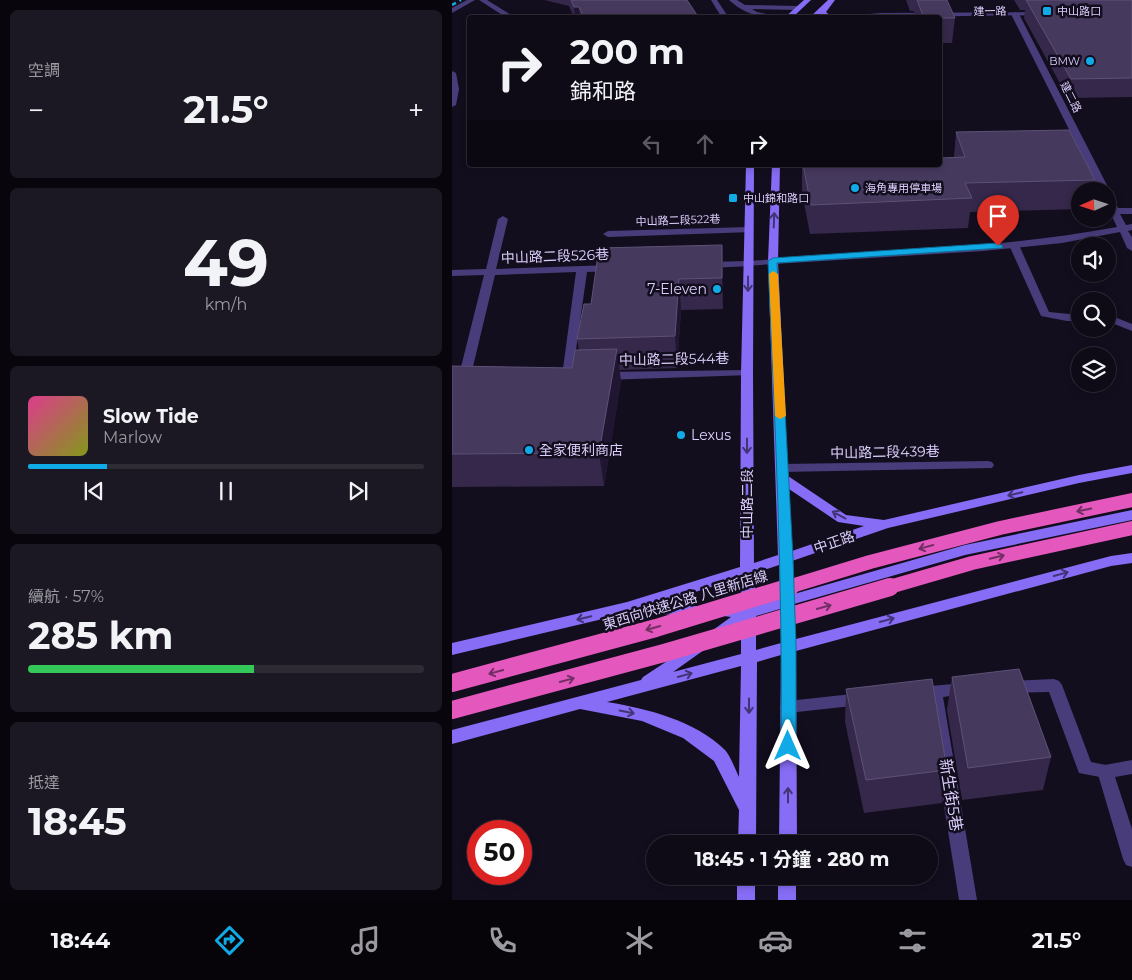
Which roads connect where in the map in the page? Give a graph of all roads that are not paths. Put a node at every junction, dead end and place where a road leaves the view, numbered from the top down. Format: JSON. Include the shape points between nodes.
{"nodes":[{"id":1,"x":472,"y":0,"type":"edge"},
{"id":2,"x":482,"y":0,"type":"edge"},
{"id":3,"x":714,"y":0,"type":"edge"},
{"id":4,"x":732,"y":0,"type":"edge"},
{"id":5,"x":808,"y":0,"type":"edge"},
{"id":6,"x":832,"y":0,"type":"edge"},
{"id":7,"x":742,"y":7,"type":"junction"},
{"id":8,"x":824,"y":7,"type":"junction"},
{"id":9,"x":719,"y":8,"type":"junction"},
{"id":10,"x":798,"y":8,"type":"junction"},
{"id":11,"x":452,"y":11,"type":"edge"},
{"id":12,"x":1054,"y":14,"type":"edge"},
{"id":13,"x":508,"y":15,"type":"edge"},
{"id":14,"x":724,"y":15,"type":"edge"},
{"id":15,"x":727,"y":15,"type":"edge"},
{"id":16,"x":762,"y":15,"type":"edge"},
{"id":17,"x":790,"y":15,"type":"edge"},
{"id":18,"x":815,"y":15,"type":"edge"},
{"id":19,"x":826,"y":15,"type":"edge"},
{"id":20,"x":942,"y":16,"type":"edge"},
{"id":21,"x":1017,"y":18,"type":"junction"},
{"id":22,"x":1047,"y":21,"type":"edge"},
{"id":23,"x":942,"y":23,"type":"edge"},
{"id":24,"x":452,"y":73,"type":"edge"},
{"id":25,"x":452,"y":105,"type":"edge"},
{"id":26,"x":750,"y":167,"type":"edge"},
{"id":27,"x":776,"y":167,"type":"edge"},
{"id":28,"x":1100,"y":182,"type":"edge"},
{"id":29,"x":1116,"y":211,"type":"edge"},
{"id":30,"x":1132,"y":211,"type":"edge"},
{"id":31,"x":1116,"y":212,"type":"edge"},
{"id":32,"x":503,"y":218,"type":"dead end"},
{"id":33,"x":1127,"y":228,"type":"edge"},
{"id":34,"x":749,"y":230,"type":"junction"},
{"id":35,"x":608,"y":234,"type":"dead end"},
{"id":36,"x":1014,"y":245,"type":"junction"},
{"id":37,"x":1132,"y":248,"type":"edge"},
{"id":38,"x":773,"y":261,"type":"junction"},
{"id":39,"x":748,"y":264,"type":"junction"},
{"id":40,"x":699,"y":265,"type":"edge"},
{"id":41,"x":621,"y":268,"type":"edge"},
{"id":42,"x":582,"y":269,"type":"junction"},
{"id":43,"x":489,"y":272,"type":"junction"},
{"id":44,"x":452,"y":273,"type":"edge"},
{"id":45,"x":1071,"y":318,"type":"edge"},
{"id":46,"x":1116,"y":321,"type":"edge"},
{"id":47,"x":1132,"y":328,"type":"edge"},
{"id":48,"x":747,"y":372,"type":"junction"},
{"id":49,"x":463,"y":379,"type":"edge"},
{"id":50,"x":988,"y":465,"type":"dead end"},
{"id":51,"x":1132,"y":470,"type":"edge"},
{"id":52,"x":783,"y":473,"type":"junction"},
{"id":53,"x":1132,"y":500,"type":"edge"},
{"id":54,"x":1132,"y":514,"type":"edge"},
{"id":55,"x":886,"y":524,"type":"junction"},
{"id":56,"x":1132,"y":528,"type":"edge"},
{"id":57,"x":786,"y":558,"type":"junction"},
{"id":58,"x":1132,"y":558,"type":"edge"},
{"id":59,"x":748,"y":569,"type":"junction"},
{"id":60,"x":788,"y":601,"type":"junction"},
{"id":61,"x":627,"y":608,"type":"junction"},
{"id":62,"x":749,"y":612,"type":"junction"},
{"id":63,"x":789,"y":646,"type":"junction"},
{"id":64,"x":452,"y":649,"type":"edge"},
{"id":65,"x":749,"y":657,"type":"junction"},
{"id":66,"x":452,"y":683,"type":"edge"},
{"id":67,"x":640,"y":687,"type":"junction"},
{"id":68,"x":999,"y":688,"type":"edge"},
{"id":69,"x":980,"y":689,"type":"edge"},
{"id":70,"x":934,"y":691,"type":"junction"},
{"id":71,"x":905,"y":694,"type":"edge"},
{"id":72,"x":876,"y":697,"type":"edge"},
{"id":73,"x":579,"y":703,"type":"junction"},
{"id":74,"x":788,"y":707,"type":"junction"},
{"id":75,"x":452,"y":710,"type":"edge"},
{"id":76,"x":452,"y":737,"type":"edge"},
{"id":77,"x":1132,"y":767,"type":"edge"},
{"id":78,"x":1105,"y":771,"type":"junction"},
{"id":79,"x":748,"y":811,"type":"junction"},
{"id":80,"x":747,"y":835,"type":"edge"},
{"id":81,"x":788,"y":835,"type":"edge"},
{"id":82,"x":1132,"y":859,"type":"edge"},
{"id":83,"x":746,"y":885,"type":"edge"},
{"id":84,"x":788,"y":885,"type":"edge"},
{"id":85,"x":746,"y":900,"type":"edge"},
{"id":86,"x":787,"y":900,"type":"edge"},
{"id":87,"x":968,"y":900,"type":"edge"}],
"edges":[{"from":1,"to":11,"type":"street"},
{"from":2,"to":13,"type":"street"},
{"from":3,"to":9,"type":"street"},
{"from":4,"to":7,"type":"street"},
{"from":5,"to":10,"type":"main road"},
{"from":6,"to":8,"type":"main road"},
{"from":7,"to":10,"type":"street"},
{"from":7,"to":16,"type":"street"},
{"from":8,"to":18,"type":"main road"},
{"from":8,"to":19,"type":"main road","via":[[822,13]]},
{"from":9,"to":14,"type":"street"},
{"from":9,"to":15,"type":"street"},
{"from":10,"to":17,"type":"main road"},
{"from":12,"to":21,"type":"street","name":"建一路"},
{"from":20,"to":21,"type":"street","name":"建一路"},
{"from":21,"to":22,"type":"street","name":"建一路"},
{"from":21,"to":23,"type":"street","name":"建一路"},
{"from":21,"to":28,"type":"street","name":"建二路"},
{"from":24,"to":25,"type":"street","via":[[456,94]]},
{"from":26,"to":34,"type":"main road","name":"中山路二段"},
{"from":38,"to":27,"type":"main road","one_way":true},
{"from":29,"to":30,"type":"street"},
{"from":31,"to":33,"type":"street"},
{"from":32,"to":43,"type":"street"},
{"from":33,"to":36,"type":"street"},
{"from":33,"to":37,"type":"street"},
{"from":34,"to":35,"type":"street","name":"中山路二段522巷"},
{"from":34,"to":39,"type":"main road","name":"中山路二段"},
{"from":36,"to":38,"type":"street"},
{"from":36,"to":45,"type":"street","via":[[1045,314]]},
{"from":38,"to":39,"type":"street"},
{"from":38,"to":52,"type":"main road"},
{"from":39,"to":40,"type":"street"},
{"from":39,"to":48,"type":"main road","name":"中山路二段","one_way":true},
{"from":41,"to":42,"type":"street","name":"中山路二段526巷"},
{"from":42,"to":43,"type":"street","name":"中山路二段526巷"},
{"from":42,"to":48,"type":"street","name":"中山路二段544巷","via":[[573,376]]},
{"from":43,"to":44,"type":"street","name":"中山路二段526巷"},
{"from":43,"to":49,"type":"street"},
{"from":46,"to":47,"type":"street"},
{"from":48,"to":59,"type":"main road","name":"中山路二段","one_way":true},
{"from":50,"to":52,"type":"street","name":"中山路二段439巷"},
{"from":51,"to":55,"type":"main road","name":"中正路","one_way":true,"via":[[1079,479]]},
{"from":55,"to":52,"type":"main road","one_way":true,"via":[[843,519]]},
{"from":52,"to":57,"type":"main road"},
{"from":53,"to":66,"type":"highway","name":"東西向快速公路 八里新店線","one_way":true,"bridge":true,"via":[[1000,528],[870,562],[656,628]]},
{"from":54,"to":60,"type":"main road","via":[[965,550]]},
{"from":55,"to":57,"type":"main road","name":"中正路"},
{"from":75,"to":56,"type":"highway","one_way":true,"bridge":true,"via":[[664,653],[972,563]]},
{"from":57,"to":59,"type":"main road","name":"中正路"},
{"from":57,"to":60,"type":"main road"},
{"from":63,"to":58,"type":"main road","one_way":true},
{"from":59,"to":61,"type":"main road","name":"中正路"},
{"from":59,"to":62,"type":"main road","name":"中山路二段"},
{"from":60,"to":62,"type":"main road"},
{"from":60,"to":63,"type":"main road"},
{"from":61,"to":62,"type":"main road"},
{"from":61,"to":64,"type":"main road","name":"中正路","one_way":true},
{"from":62,"to":65,"type":"main road","name":"中山路二段"},
{"from":62,"to":67,"type":"main road"},
{"from":63,"to":65,"type":"main road"},
{"from":63,"to":74,"type":"main road"},
{"from":67,"to":65,"type":"main road","one_way":true},
{"from":65,"to":79,"type":"main road","name":"中山路二段","one_way":true},
{"from":67,"to":73,"type":"main road"},
{"from":68,"to":78,"type":"street","via":[[1054,685],[1085,768]]},
{"from":69,"to":70,"type":"street"},
{"from":70,"to":71,"type":"street"},
{"from":70,"to":87,"type":"street","name":"新生街5巷"},
{"from":72,"to":74,"type":"street"},
{"from":73,"to":76,"type":"main road"},
{"from":73,"to":79,"type":"main road","one_way":true,"via":[[643,715],[689,733],[720,756]]},
{"from":81,"to":74,"type":"main road","one_way":true},
{"from":77,"to":78,"type":"street"},
{"from":78,"to":82,"type":"street"},
{"from":79,"to":80,"type":"main road","name":"中山路二段"},
{"from":83,"to":85,"type":"main road"},
{"from":84,"to":86,"type":"main road"}]}
